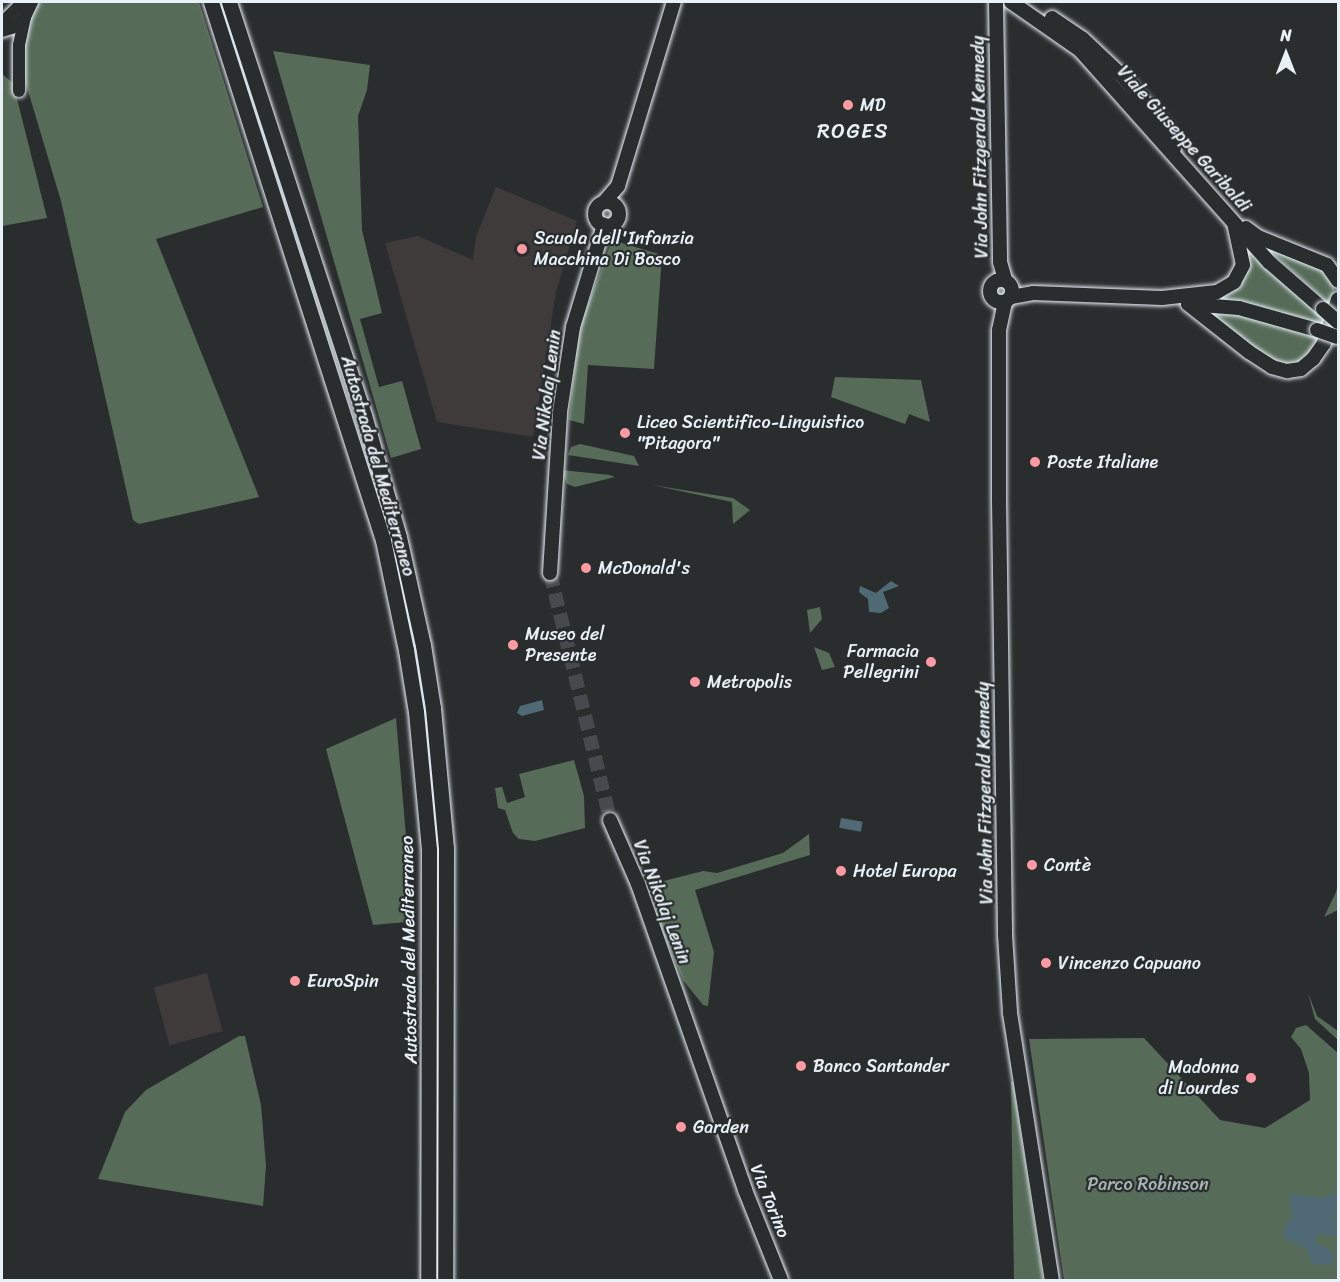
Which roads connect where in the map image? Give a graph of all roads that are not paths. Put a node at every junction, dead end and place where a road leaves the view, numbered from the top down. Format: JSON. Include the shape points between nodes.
{"nodes":[{"id":1,"x":23,"y":2,"type":"edge"},
{"id":2,"x":32,"y":2,"type":"edge"},
{"id":3,"x":211,"y":2,"type":"edge"},
{"id":4,"x":229,"y":2,"type":"edge"},
{"id":5,"x":674,"y":2,"type":"edge"},
{"id":6,"x":1011,"y":2,"type":"edge"},
{"id":7,"x":1028,"y":2,"type":"edge"},
{"id":8,"x":996,"y":7,"type":"edge"},
{"id":9,"x":25,"y":16,"type":"junction"},
{"id":10,"x":2,"y":31,"type":"edge"},
{"id":11,"x":19,"y":91,"type":"dead end"},
{"id":12,"x":1179,"y":162,"type":"junction"},
{"id":13,"x":605,"y":201,"type":"junction"},
{"id":14,"x":1230,"y":219,"type":"junction"},
{"id":15,"x":604,"y":225,"type":"junction"},
{"id":16,"x":1338,"y":281,"type":"edge"},
{"id":17,"x":1008,"y":291,"type":"junction"},
{"id":18,"x":1162,"y":298,"type":"junction"},
{"id":19,"x":1338,"y":299,"type":"edge"},
{"id":20,"x":1188,"y":304,"type":"junction"},
{"id":21,"x":1338,"y":322,"type":"edge"},
{"id":22,"x":1338,"y":337,"type":"edge"},
{"id":23,"x":550,"y":573,"type":"tunnel mouth"},
{"id":24,"x":610,"y":820,"type":"tunnel mouth"},
{"id":25,"x":680,"y":998,"type":"joint"},
{"id":26,"x":428,"y":1281,"type":"edge"},
{"id":27,"x":445,"y":1281,"type":"edge"},
{"id":28,"x":781,"y":1281,"type":"edge"},
{"id":29,"x":1052,"y":1281,"type":"edge"}],
"edges":[{"from":1,"to":10,"type":"main road","via":[[8,17]]},
{"from":2,"to":9,"type":"main road"},
{"from":3,"to":26,"type":"highway","name":"Autostrada del Mediterraneo","via":[[383,540],[406,651],[429,850]]},
{"from":4,"to":27,"type":"highway","name":"Autostrada del Mediterraneo","via":[[364,415],[399,537],[423,645],[446,848]]},
{"from":5,"to":13,"type":"main road","name":"Via Nikolaj Lenin","via":[[618,186]]},
{"from":6,"to":12,"type":"main road","name":"Viale Giuseppe Garibaldi","via":[[1080,50]]},
{"from":7,"to":12,"type":"main road","via":[[1083,39],[1123,77],[1163,125]]},
{"from":8,"to":17,"type":"main road","name":"Via John Fitzgerald Kennedy","via":[[1000,262]]},
{"from":9,"to":10,"type":"main road"},
{"from":9,"to":11,"type":"main road","via":[[19,45]]},
{"from":12,"to":14,"type":"main road","name":"Viale Giuseppe Garibaldi"},
{"from":13,"to":15,"type":"main road","name":"Via Nikolaj Lenin","via":[[598,202],[594,213]]},
{"from":13,"to":15,"type":"main road","name":"Via Nikolaj Lenin","via":[[621,216],[613,226]]},
{"from":14,"to":16,"type":"main road","via":[[1258,237],[1327,265]]},
{"from":14,"to":18,"type":"main road","via":[[1243,265],[1234,282],[1217,292]]},
{"from":14,"to":21,"type":"main road","name":"Viale Giuseppe Garibaldi","bridge":true,"via":[[1269,262]]},
{"from":15,"to":23,"type":"main road","name":"Via Nikolaj Lenin","via":[[573,327],[560,412]]},
{"from":17,"to":18,"type":"main road"},
{"from":17,"to":29,"type":"main road","name":"Via John Fitzgerald Kennedy","via":[[999,330],[1005,935],[1010,1013]]},
{"from":18,"to":20,"type":"main road"},
{"from":19,"to":20,"type":"main road","via":[[1324,343],[1313,359],[1301,369],[1287,371],[1272,367],[1249,352]]},
{"from":20,"to":22,"type":"main road","bridge":true,"via":[[1239,308]]},
{"from":24,"to":25,"type":"main road","name":"Via Nikolaj Lenin"},
{"from":25,"to":28,"type":"main road","name":"Via Torino","via":[[699,1061]]}]}
